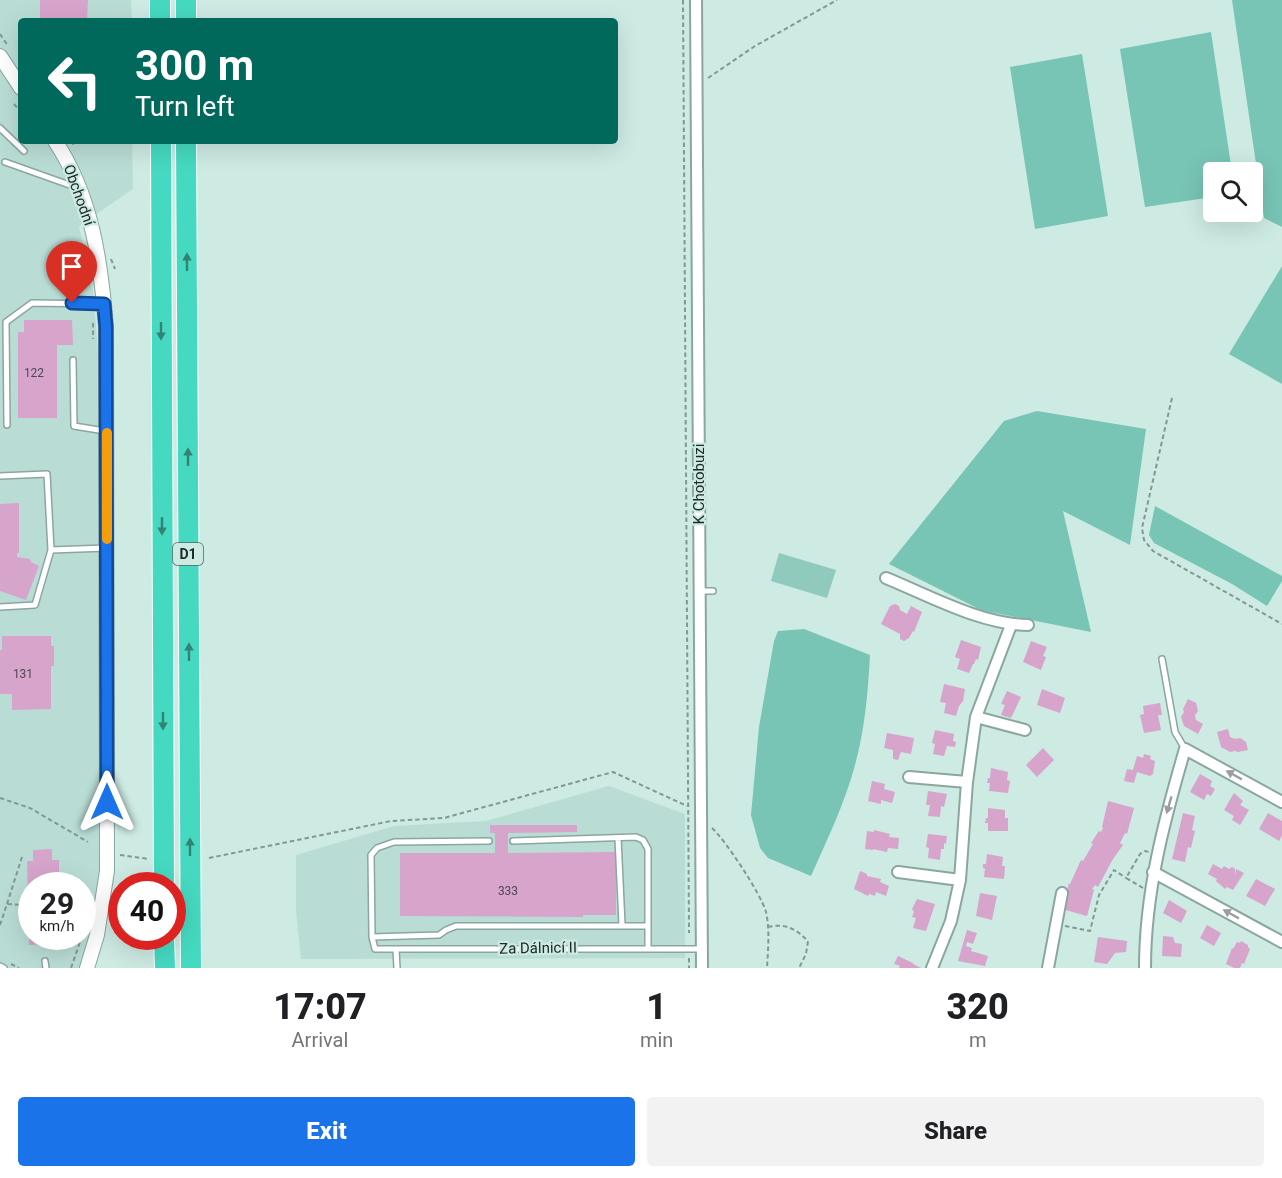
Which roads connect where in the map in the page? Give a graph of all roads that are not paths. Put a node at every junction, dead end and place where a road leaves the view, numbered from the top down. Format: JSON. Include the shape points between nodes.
{"nodes":[{"id":1,"x":160,"y":0,"type":"edge"},
{"id":2,"x":186,"y":0,"type":"edge"},
{"id":3,"x":696,"y":0,"type":"edge"},
{"id":4,"x":160,"y":18,"type":"edge"},
{"id":5,"x":186,"y":18,"type":"edge"},
{"id":6,"x":0,"y":56,"type":"edge"},
{"id":7,"x":18,"y":83,"type":"edge"},
{"id":8,"x":0,"y":128,"type":"edge"},
{"id":9,"x":56,"y":144,"type":"edge"},
{"id":10,"x":161,"y":144,"type":"edge"},
{"id":11,"x":186,"y":144,"type":"edge"},
{"id":12,"x":24,"y":150,"type":"dead end"},
{"id":13,"x":5,"y":162,"type":"dead end"},
{"id":14,"x":79,"y":189,"type":"junction"},
{"id":15,"x":98,"y":304,"type":"junction"},
{"id":16,"x":73,"y":360,"type":"dead end"},
{"id":17,"x":7,"y":425,"type":"dead end"},
{"id":18,"x":107,"y":432,"type":"junction"},
{"id":19,"x":0,"y":476,"type":"edge"},
{"id":20,"x":107,"y":548,"type":"junction"},
{"id":21,"x":51,"y":550,"type":"junction"},
{"id":22,"x":886,"y":578,"type":"dead end"},
{"id":23,"x":700,"y":591,"type":"junction"},
{"id":24,"x":713,"y":591,"type":"dead end"},
{"id":25,"x":0,"y":607,"type":"edge"},
{"id":26,"x":1011,"y":625,"type":"junction"},
{"id":27,"x":1028,"y":625,"type":"dead end"},
{"id":28,"x":1162,"y":659,"type":"dead end"},
{"id":29,"x":976,"y":717,"type":"junction"},
{"id":30,"x":1025,"y":730,"type":"dead end"},
{"id":31,"x":1185,"y":748,"type":"junction"},
{"id":32,"x":909,"y":777,"type":"dead end"},
{"id":33,"x":967,"y":782,"type":"junction"},
{"id":34,"x":1282,"y":802,"type":"edge"},
{"id":35,"x":618,"y":838,"type":"junction"},
{"id":36,"x":489,"y":841,"type":"dead end"},
{"id":37,"x":513,"y":841,"type":"dead end"},
{"id":38,"x":164,"y":872,"type":"edge"},
{"id":39,"x":898,"y":872,"type":"dead end"},
{"id":40,"x":1153,"y":872,"type":"junction"},
{"id":41,"x":960,"y":880,"type":"junction"},
{"id":42,"x":1062,"y":893,"type":"dead end"},
{"id":43,"x":622,"y":925,"type":"junction"},
{"id":44,"x":648,"y":926,"type":"junction"},
{"id":45,"x":372,"y":937,"type":"junction"},
{"id":46,"x":1282,"y":942,"type":"edge"},
{"id":47,"x":648,"y":948,"type":"junction"},
{"id":48,"x":702,"y":949,"type":"junction"},
{"id":49,"x":164,"y":950,"type":"edge"},
{"id":50,"x":396,"y":950,"type":"junction"},
{"id":51,"x":87,"y":968,"type":"edge"},
{"id":52,"x":165,"y":968,"type":"edge"},
{"id":53,"x":190,"y":968,"type":"edge"},
{"id":54,"x":397,"y":968,"type":"edge"},
{"id":55,"x":702,"y":968,"type":"edge"},
{"id":56,"x":932,"y":968,"type":"edge"},
{"id":57,"x":1048,"y":968,"type":"edge"},
{"id":58,"x":1145,"y":968,"type":"edge"}],
"edges":[{"from":1,"to":4,"type":"highway"},
{"from":2,"to":5,"type":"highway"},
{"from":3,"to":23,"type":"street","name":"K Chotobuzi"},
{"from":6,"to":7,"type":"street"},
{"from":8,"to":12,"type":"lane"},
{"from":9,"to":14,"type":"street","name":"Obchodní"},
{"from":10,"to":38,"type":"highway","number":"D1","one_way":true},
{"from":53,"to":11,"type":"highway","number":"D1","one_way":true},
{"from":13,"to":14,"type":"lane"},
{"from":14,"to":15,"type":"street","name":"Obchodní","via":[[89,214]]},
{"from":15,"to":17,"type":"lane","via":[[32,303],[6,322]]},
{"from":15,"to":18,"type":"street","name":"Obchodní","via":[[106,327]]},
{"from":16,"to":18,"type":"lane","via":[[74,426]]},
{"from":18,"to":20,"type":"street","name":"Obchodní"},
{"from":19,"to":21,"type":"lane","via":[[47,474]]},
{"from":20,"to":21,"type":"lane"},
{"from":20,"to":51,"type":"street","name":"Obchodní","via":[[107,871],[98,935]]},
{"from":21,"to":25,"type":"lane","via":[[35,605]]},
{"from":22,"to":26,"type":"street","via":[[961,611]]},
{"from":23,"to":24,"type":"lane"},
{"from":23,"to":48,"type":"street","name":"K Chotobuzi"},
{"from":26,"to":27,"type":"street"},
{"from":26,"to":29,"type":"street"},
{"from":28,"to":31,"type":"lane","via":[[1175,732]]},
{"from":29,"to":30,"type":"street"},
{"from":29,"to":33,"type":"street"},
{"from":34,"to":31,"type":"street","one_way":true},
{"from":31,"to":40,"type":"street","one_way":true},
{"from":32,"to":33,"type":"street"},
{"from":33,"to":41,"type":"street"},
{"from":35,"to":37,"type":"lane"},
{"from":35,"to":43,"type":"lane"},
{"from":35,"to":44,"type":"lane","via":[[636,837],[644,840],[648,849]]},
{"from":36,"to":45,"type":"lane","via":[[394,842],[377,848],[371,855]]},
{"from":39,"to":41,"type":"street"},
{"from":46,"to":40,"type":"street","one_way":true},
{"from":40,"to":58,"type":"street"},
{"from":41,"to":56,"type":"street","via":[[951,921]]},
{"from":42,"to":57,"type":"street"},
{"from":43,"to":44,"type":"lane"},
{"from":43,"to":45,"type":"lane","via":[[456,926],[439,935]]},
{"from":44,"to":47,"type":"lane"},
{"from":45,"to":50,"type":"lane","name":"Za Dálnicí II","via":[[375,949]]},
{"from":47,"to":48,"type":"lane","name":"Za Dálnicí II"},
{"from":47,"to":50,"type":"lane","name":"Za Dálnicí II"},
{"from":48,"to":55,"type":"street","name":"K Chotobuzi"},
{"from":49,"to":52,"type":"highway"},
{"from":50,"to":54,"type":"lane"}]}
